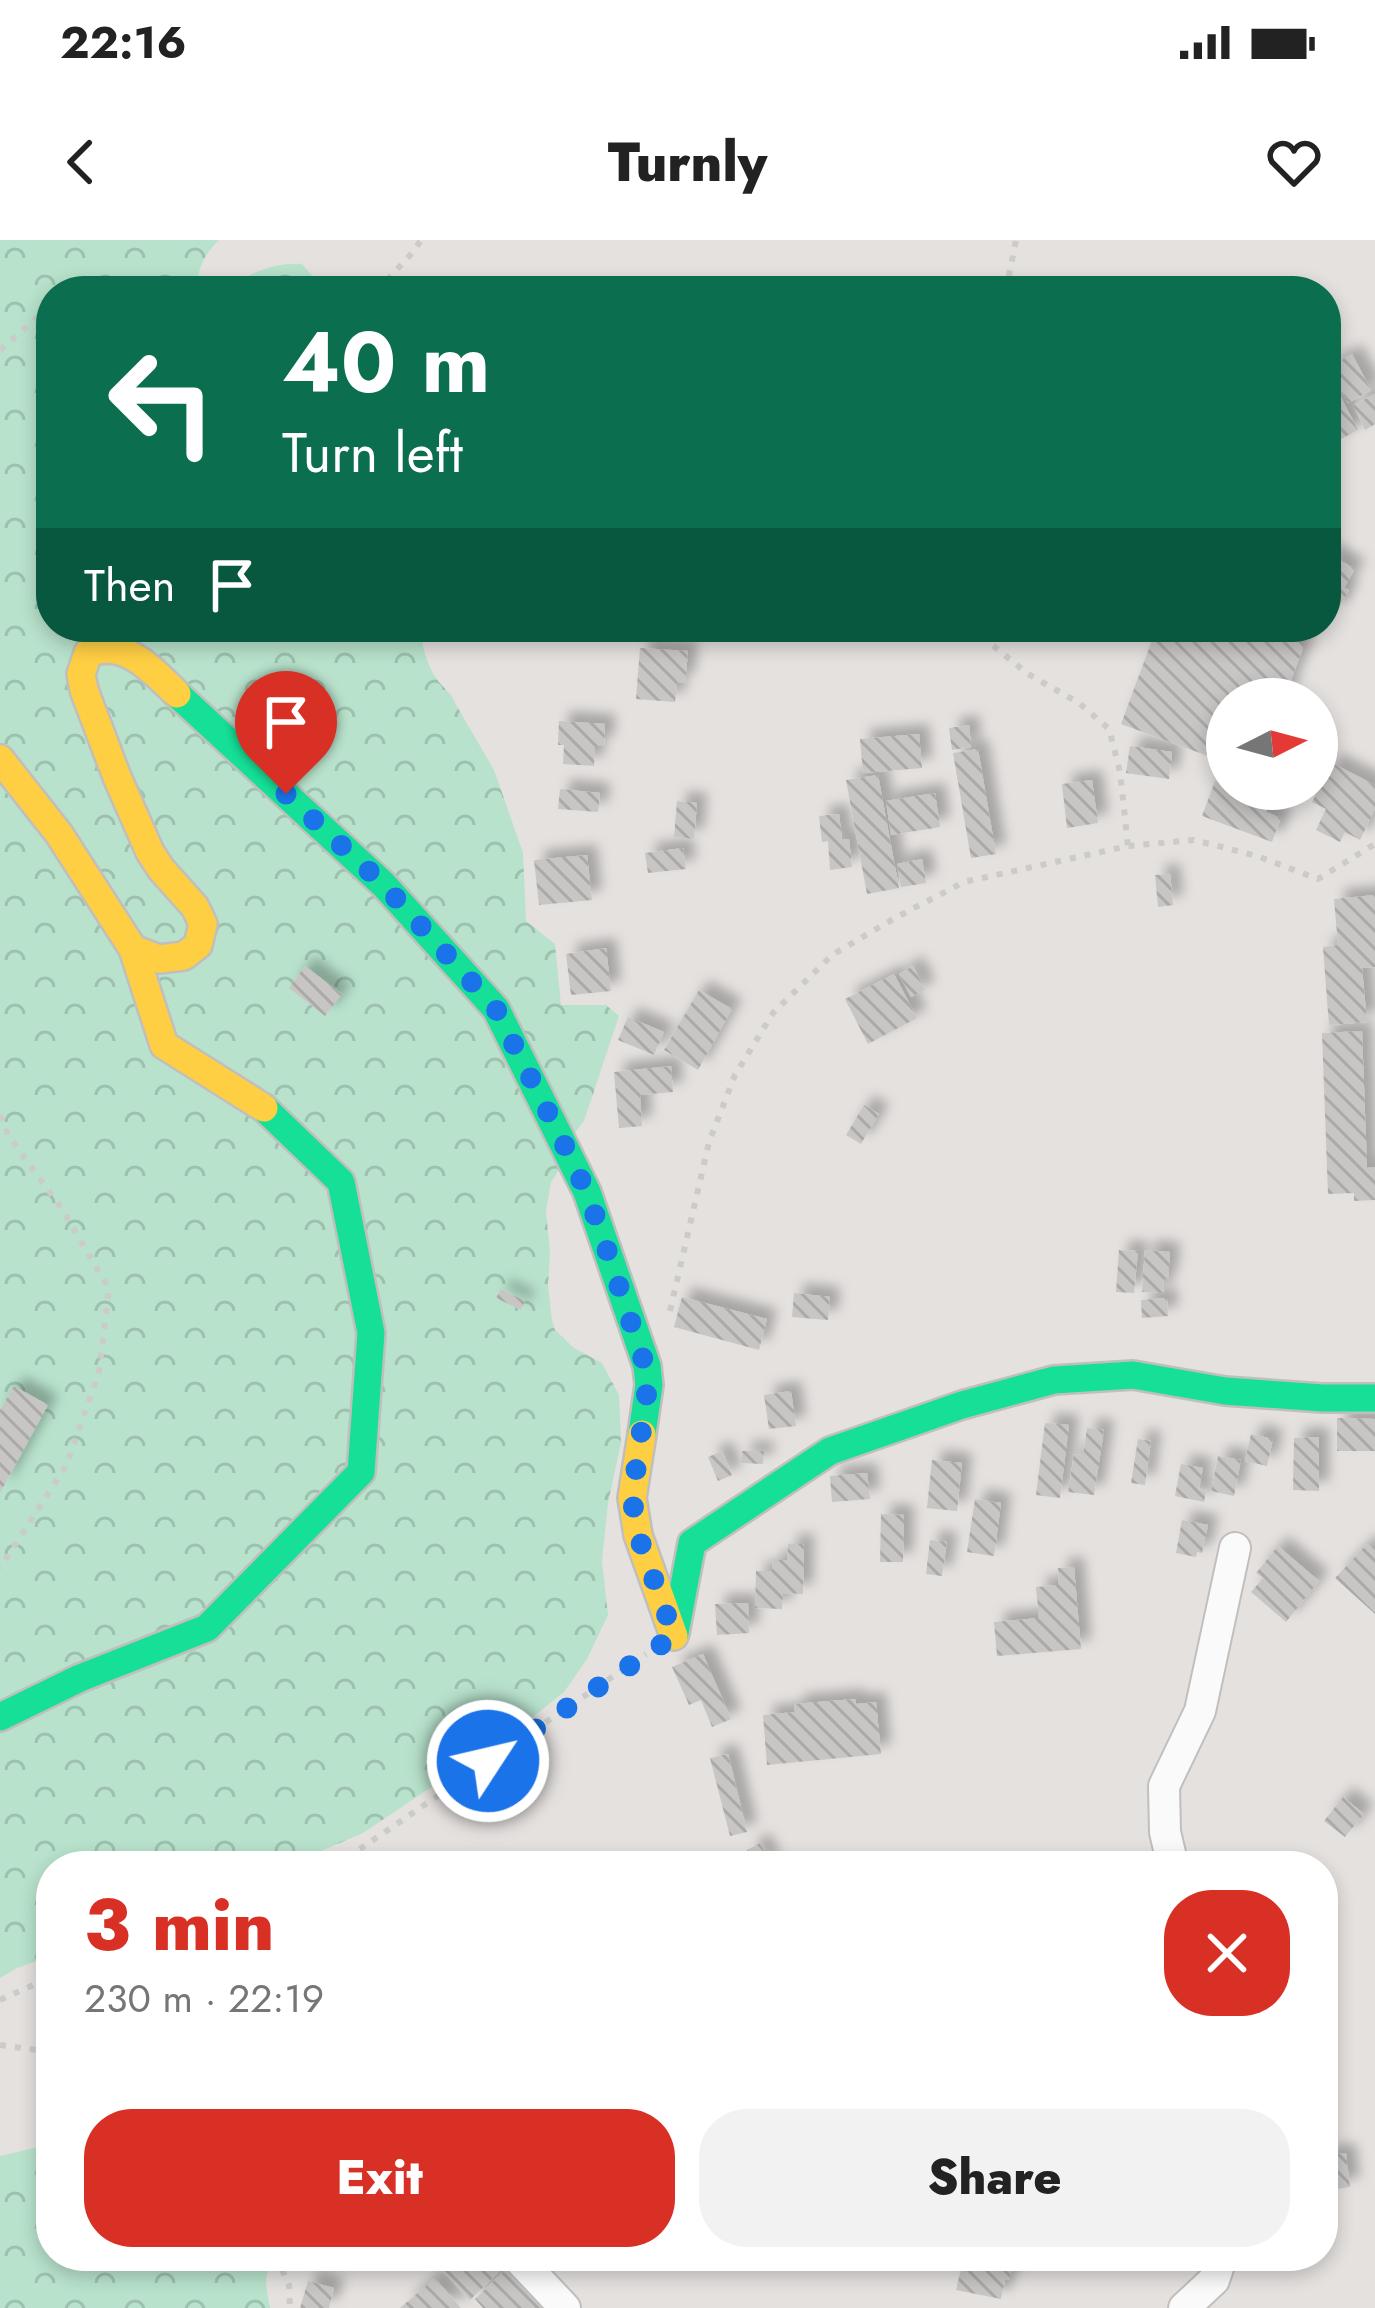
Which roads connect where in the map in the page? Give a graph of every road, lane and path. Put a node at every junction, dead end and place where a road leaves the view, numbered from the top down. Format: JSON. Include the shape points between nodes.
{"nodes":[{"id":1,"x":421,"y":240,"type":"edge"},
{"id":2,"x":1016,"y":240,"type":"edge"},
{"id":3,"x":391,"y":276,"type":"edge"},
{"id":4,"x":1009,"y":276,"type":"edge"},
{"id":5,"x":36,"y":319,"type":"edge"},
{"id":6,"x":0,"y":350,"type":"edge"},
{"id":7,"x":989,"y":642,"type":"edge"},
{"id":8,"x":0,"y":759,"type":"edge"},
{"id":9,"x":1375,"y":844,"type":"edge"},
{"id":10,"x":1127,"y":846,"type":"junction"},
{"id":11,"x":133,"y":949,"type":"junction"},
{"id":12,"x":0,"y":1115,"type":"edge"},
{"id":13,"x":670,"y":1311,"type":"dead end"},
{"id":14,"x":1375,"y":1397,"type":"edge"},
{"id":15,"x":1234,"y":1548,"type":"dead end"},
{"id":16,"x":0,"y":1568,"type":"edge"},
{"id":17,"x":674,"y":1636,"type":"junction"},
{"id":18,"x":0,"y":1717,"type":"edge"},
{"id":19,"x":357,"y":1851,"type":"edge"},
{"id":20,"x":1169,"y":1851,"type":"edge"},
{"id":21,"x":36,"y":1984,"type":"edge"},
{"id":22,"x":0,"y":2000,"type":"edge"},
{"id":23,"x":0,"y":2045,"type":"edge"},
{"id":24,"x":36,"y":2050,"type":"edge"},
{"id":25,"x":283,"y":2271,"type":"edge"},
{"id":26,"x":530,"y":2271,"type":"edge"},
{"id":27,"x":1217,"y":2271,"type":"edge"},
{"id":28,"x":290,"y":2308,"type":"edge"},
{"id":29,"x":565,"y":2308,"type":"edge"},
{"id":30,"x":1184,"y":2308,"type":"edge"}],
"edges":[{"from":1,"to":3,"type":"path"},
{"from":2,"to":4,"type":"path"},
{"from":5,"to":6,"type":"path"},
{"from":7,"to":10,"type":"path","via":[[1109,729]]},
{"from":8,"to":11,"type":"main road"},
{"from":9,"to":10,"type":"path","via":[[1318,879],[1193,840]]},
{"from":10,"to":13,"type":"path","via":[[964,882],[832,955],[773,1013],[735,1075],[709,1142]]},
{"from":11,"to":17,"type":"main road","via":[[159,959],[184,956],[198,945],[203,924],[150,853],[88,706],[83,662],[106,647],[151,670],[353,855],[496,1009],[587,1192],[647,1366],[632,1498]]},
{"from":11,"to":18,"type":"main road","via":[[164,1045],[269,1111],[341,1181],[370,1333],[362,1472],[207,1628]]},
{"from":12,"to":16,"type":"path","via":[[109,1289],[99,1372],[66,1466]]},
{"from":14,"to":17,"type":"main road","via":[[1226,1391],[1133,1376],[1054,1380],[962,1405],[830,1451],[692,1543]]},
{"from":15,"to":20,"type":"street","via":[[1200,1711],[1164,1786]]},
{"from":17,"to":19,"type":"path"},
{"from":21,"to":22,"type":"path"},
{"from":23,"to":24,"type":"path"},
{"from":25,"to":28,"type":"path"},
{"from":26,"to":29,"type":"street"},
{"from":27,"to":30,"type":"street"}]}
